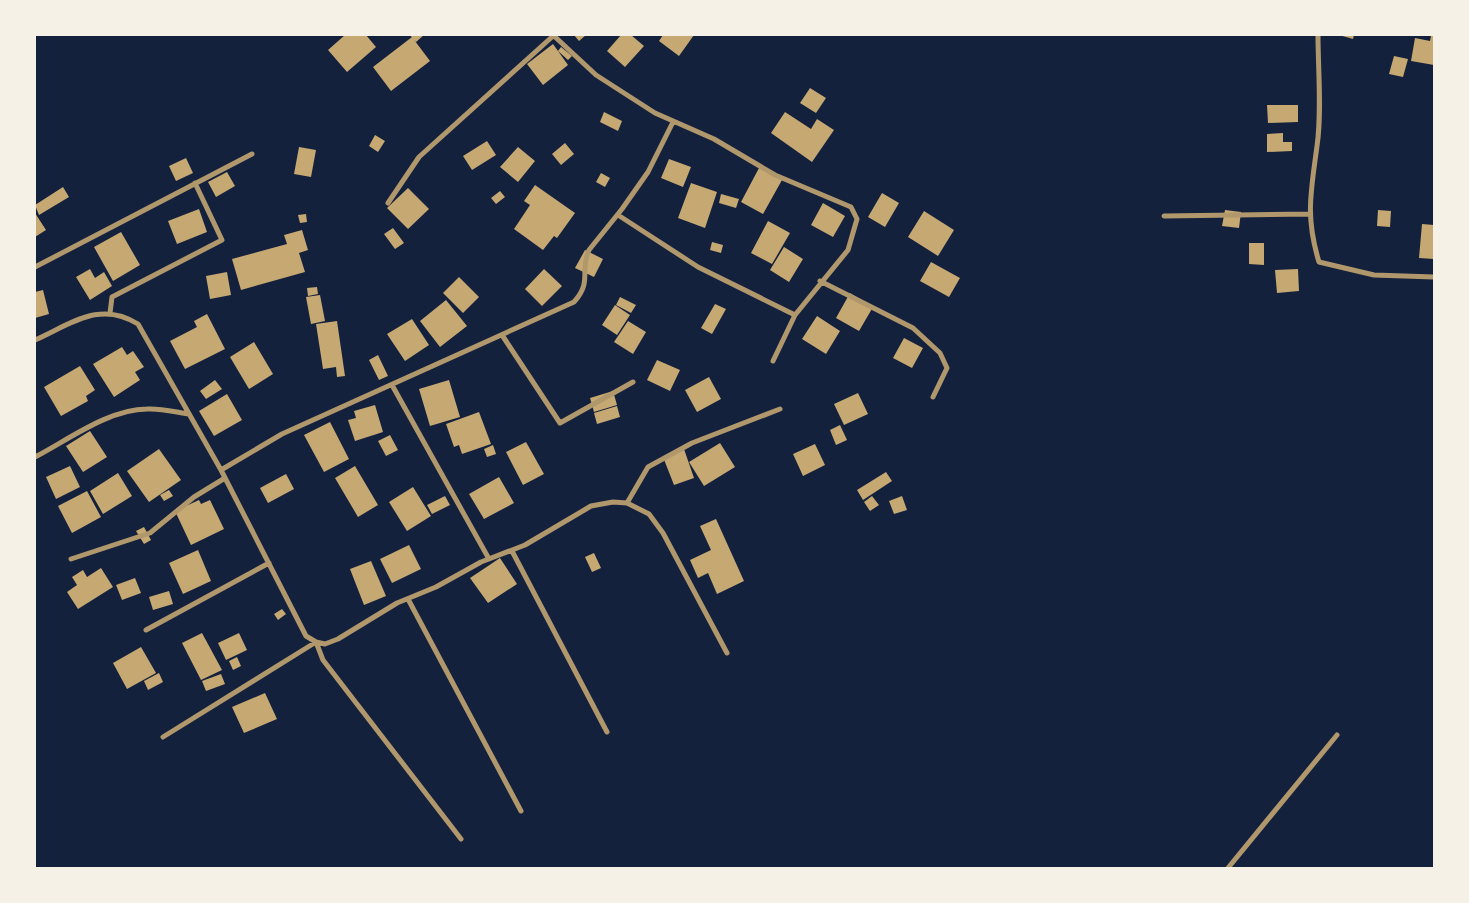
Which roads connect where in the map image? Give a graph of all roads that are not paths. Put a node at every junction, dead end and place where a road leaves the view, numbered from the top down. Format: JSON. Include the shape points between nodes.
{"nodes":[{"id":1,"x":553,"y":35,"type":"edge"},
{"id":2,"x":1318,"y":35,"type":"edge"},
{"id":3,"x":673,"y":122,"type":"junction"},
{"id":4,"x":252,"y":154,"type":"dead end"},
{"id":5,"x":196,"y":184,"type":"junction"},
{"id":6,"x":388,"y":203,"type":"dead end"},
{"id":7,"x":1310,"y":214,"type":"junction"},
{"id":8,"x":618,"y":215,"type":"junction"},
{"id":9,"x":1164,"y":216,"type":"dead end"},
{"id":10,"x":35,"y":267,"type":"edge"},
{"id":11,"x":1434,"y":277,"type":"edge"},
{"id":12,"x":820,"y":281,"type":"junction"},
{"id":13,"x":110,"y":313,"type":"junction"},
{"id":14,"x":795,"y":315,"type":"junction"},
{"id":15,"x":502,"y":335,"type":"junction"},
{"id":16,"x":35,"y":340,"type":"edge"},
{"id":17,"x":773,"y":361,"type":"dead end"},
{"id":18,"x":634,"y":382,"type":"dead end"},
{"id":19,"x":392,"y":385,"type":"junction"},
{"id":20,"x":933,"y":398,"type":"dead end"},
{"id":21,"x":780,"y":409,"type":"dead end"},
{"id":22,"x":189,"y":414,"type":"junction"},
{"id":23,"x":35,"y":457,"type":"edge"},
{"id":24,"x":221,"y":470,"type":"junction"},
{"id":25,"x":225,"y":478,"type":"junction"},
{"id":26,"x":627,"y":503,"type":"junction"},
{"id":27,"x":512,"y":550,"type":"junction"},
{"id":28,"x":71,"y":559,"type":"dead end"},
{"id":29,"x":489,"y":559,"type":"junction"},
{"id":30,"x":269,"y":563,"type":"junction"},
{"id":31,"x":408,"y":598,"type":"junction"},
{"id":32,"x":146,"y":630,"type":"dead end"},
{"id":33,"x":316,"y":642,"type":"junction"},
{"id":34,"x":727,"y":653,"type":"dead end"},
{"id":35,"x":607,"y":732,"type":"dead end"},
{"id":36,"x":1337,"y":735,"type":"dead end"},
{"id":37,"x":163,"y":737,"type":"dead end"},
{"id":38,"x":521,"y":812,"type":"dead end"},
{"id":39,"x":461,"y":839,"type":"dead end"},
{"id":40,"x":1228,"y":868,"type":"edge"}],
"edges":[{"from":1,"to":3,"type":"street","via":[[596,75]]},
{"from":1,"to":6,"type":"street","via":[[419,157]]},
{"from":2,"to":7,"type":"street","via":[[1318,145],[1310,192]]},
{"from":3,"to":8,"type":"street","via":[[648,172]]},
{"from":3,"to":12,"type":"street","via":[[714,139],[775,175],[851,207],[857,219],[848,250]]},
{"from":4,"to":5,"type":"street"},
{"from":5,"to":10,"type":"street"},
{"from":5,"to":13,"type":"street","via":[[222,240],[112,297]]},
{"from":7,"to":9,"type":"street"},
{"from":7,"to":11,"type":"street","via":[[1311,235],[1320,262],[1374,275]]},
{"from":8,"to":14,"type":"street","via":[[698,267]]},
{"from":8,"to":15,"type":"street","via":[[589,250],[585,286],[574,302]]},
{"from":12,"to":14,"type":"street"},
{"from":12,"to":20,"type":"street","via":[[914,328],[940,352],[947,368]]},
{"from":13,"to":16,"type":"street","via":[[91,315]]},
{"from":13,"to":22,"type":"street","via":[[138,324]]},
{"from":14,"to":17,"type":"street"},
{"from":15,"to":18,"type":"street","via":[[560,423]]},
{"from":15,"to":19,"type":"street"},
{"from":19,"to":24,"type":"street","via":[[282,434]]},
{"from":19,"to":29,"type":"street"},
{"from":21,"to":26,"type":"street","via":[[692,443],[648,467]]},
{"from":22,"to":23,"type":"street","via":[[148,408],[125,412],[105,419]]},
{"from":22,"to":24,"type":"street"},
{"from":24,"to":25,"type":"street"},
{"from":25,"to":28,"type":"street","via":[[194,497],[150,533]]},
{"from":25,"to":30,"type":"street"},
{"from":26,"to":27,"type":"street","via":[[591,506]]},
{"from":26,"to":34,"type":"street","via":[[649,514],[664,533]]},
{"from":27,"to":29,"type":"street"},
{"from":27,"to":35,"type":"street"},
{"from":29,"to":31,"type":"street"},
{"from":30,"to":32,"type":"street"},
{"from":30,"to":33,"type":"street","via":[[306,636]]},
{"from":31,"to":33,"type":"street","via":[[338,639],[325,644]]},
{"from":31,"to":38,"type":"street"},
{"from":33,"to":37,"type":"street"},
{"from":33,"to":39,"type":"street","via":[[323,660]]},
{"from":36,"to":40,"type":"street"}]}
